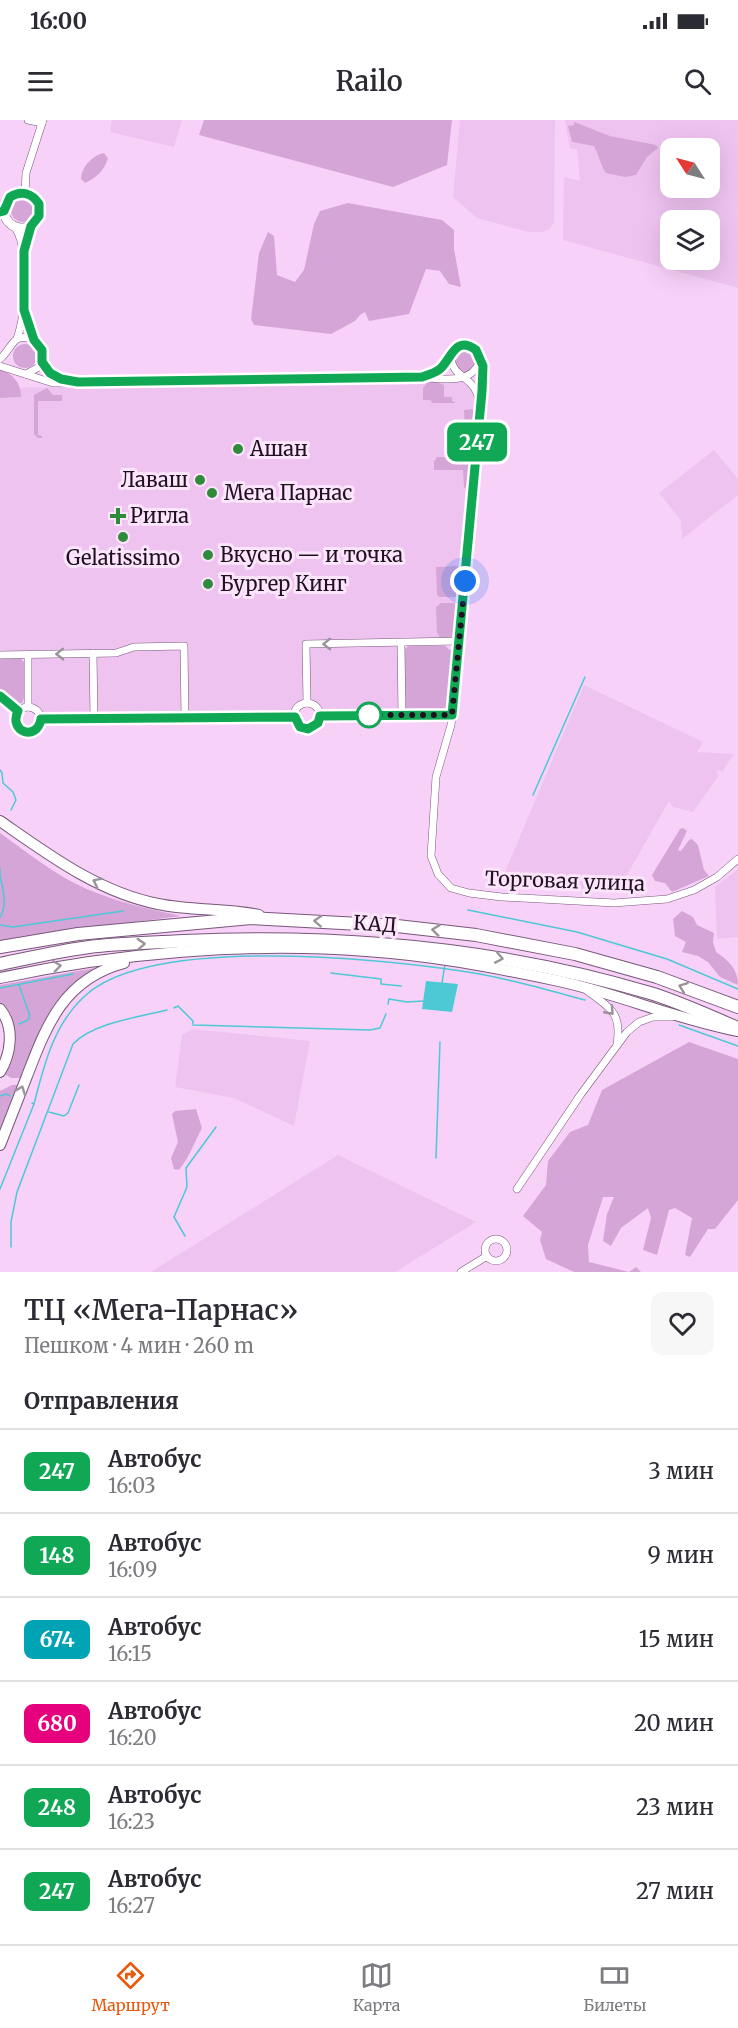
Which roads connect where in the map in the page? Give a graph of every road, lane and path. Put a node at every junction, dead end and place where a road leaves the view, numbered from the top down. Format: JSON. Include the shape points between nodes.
{"nodes":[{"id":1,"x":28,"y":120,"type":"edge"},
{"id":2,"x":43,"y":121,"type":"edge"},
{"id":3,"x":25,"y":193,"type":"junction"},
{"id":4,"x":3,"y":215,"type":"edge"},
{"id":5,"x":31,"y":226,"type":"junction"},
{"id":6,"x":15,"y":227,"type":"junction"},
{"id":7,"x":24,"y":251,"type":"junction"},
{"id":8,"x":24,"y":310,"type":"junction"},
{"id":9,"x":17,"y":339,"type":"junction"},
{"id":10,"x":34,"y":340,"type":"junction"},
{"id":11,"x":451,"y":354,"type":"junction"},
{"id":12,"x":3,"y":356,"type":"edge"},
{"id":13,"x":481,"y":359,"type":"junction"},
{"id":14,"x":42,"y":362,"type":"junction"},
{"id":15,"x":0,"y":366,"type":"edge"},
{"id":16,"x":12,"y":369,"type":"junction"},
{"id":17,"x":26,"y":374,"type":"junction"},
{"id":18,"x":422,"y":377,"type":"junction"},
{"id":19,"x":465,"y":378,"type":"junction"},
{"id":20,"x":78,"y":382,"type":"junction"},
{"id":21,"x":480,"y":406,"type":"junction"},
{"id":22,"x":459,"y":641,"type":"junction"},
{"id":23,"x":401,"y":643,"type":"junction"},
{"id":24,"x":93,"y":653,"type":"junction"},
{"id":25,"x":0,"y":655,"type":"edge"},
{"id":26,"x":28,"y":655,"type":"junction"},
{"id":27,"x":0,"y":697,"type":"edge"},
{"id":28,"x":307,"y":703,"type":"junction"},
{"id":29,"x":28,"y":707,"type":"junction"},
{"id":30,"x":18,"y":711,"type":"junction"},
{"id":31,"x":402,"y":715,"type":"junction"},
{"id":32,"x":452,"y":715,"type":"junction"},
{"id":33,"x":320,"y":716,"type":"junction"},
{"id":34,"x":295,"y":717,"type":"junction"},
{"id":35,"x":184,"y":718,"type":"junction"},
{"id":36,"x":41,"y":719,"type":"junction"},
{"id":37,"x":94,"y":719,"type":"junction"},
{"id":38,"x":0,"y":821,"type":"edge"},
{"id":39,"x":738,"y":860,"type":"edge"},
{"id":40,"x":282,"y":919,"type":"junction"},
{"id":41,"x":0,"y":947,"type":"edge"},
{"id":42,"x":157,"y":954,"type":"junction"},
{"id":43,"x":0,"y":964,"type":"edge"},
{"id":44,"x":0,"y":978,"type":"edge"},
{"id":45,"x":582,"y":987,"type":"junction"},
{"id":46,"x":738,"y":1007,"type":"edge"},
{"id":47,"x":0,"y":1009,"type":"edge"},
{"id":48,"x":684,"y":1018,"type":"junction"},
{"id":49,"x":738,"y":1030,"type":"edge"},
{"id":50,"x":617,"y":1044,"type":"junction"},
{"id":51,"x":0,"y":1072,"type":"edge"},
{"id":52,"x":0,"y":1145,"type":"edge"},
{"id":53,"x":517,"y":1189,"type":"dead end"},
{"id":54,"x":487,"y":1256,"type":"dead end"},
{"id":55,"x":460,"y":1272,"type":"edge"}],
"edges":[{"from":1,"to":2,"type":"street"},
{"from":2,"to":3,"type":"street","via":[[26,173]]},
{"from":3,"to":4,"type":"main road","via":[[10,197]]},
{"from":3,"to":5,"type":"main road","via":[[39,204],[39,216]]},
{"from":4,"to":6,"type":"main road"},
{"from":5,"to":6,"type":"main road"},
{"from":5,"to":7,"type":"street"},
{"from":6,"to":7,"type":"street"},
{"from":7,"to":8,"type":"street"},
{"from":8,"to":9,"type":"street"},
{"from":8,"to":10,"type":"street"},
{"from":9,"to":10,"type":"street"},
{"from":9,"to":12,"type":"street"},
{"from":10,"to":14,"type":"street","via":[[42,350]]},
{"from":11,"to":13,"type":"street","via":[[465,345],[476,350]]},
{"from":11,"to":18,"type":"street","via":[[441,368]]},
{"from":11,"to":19,"type":"street","via":[[451,366]]},
{"from":12,"to":16,"type":"street"},
{"from":13,"to":19,"type":"street","via":[[476,371]]},
{"from":13,"to":21,"type":"street"},
{"from":14,"to":17,"type":"street"},
{"from":14,"to":20,"type":"street","via":[[57,378]]},
{"from":15,"to":16,"type":"street"},
{"from":16,"to":17,"type":"street"},
{"from":17,"to":20,"type":"street","via":[[53,383]]},
{"from":18,"to":19,"type":"street"},
{"from":18,"to":20,"type":"street"},
{"from":19,"to":21,"type":"street","via":[[476,388]]},
{"from":21,"to":22,"type":"street"},
{"from":22,"to":23,"type":"street"},
{"from":22,"to":32,"type":"street"},
{"from":23,"to":28,"type":"street","one_way":true,"via":[[306,644]]},
{"from":23,"to":31,"type":"street"},
{"from":24,"to":26,"type":"street","one_way":true},
{"from":24,"to":35,"type":"street","via":[[184,646]]},
{"from":24,"to":37,"type":"street"},
{"from":25,"to":26,"type":"street"},
{"from":26,"to":29,"type":"street"},
{"from":27,"to":30,"type":"street"},
{"from":28,"to":33,"type":"street","via":[[315,706]]},
{"from":28,"to":34,"type":"street","via":[[297,709]]},
{"from":29,"to":30,"type":"street"},
{"from":29,"to":36,"type":"street","via":[[36,709]]},
{"from":30,"to":36,"type":"street","via":[[15,720],[22,731],[35,731]]},
{"from":31,"to":32,"type":"street"},
{"from":31,"to":33,"type":"street"},
{"from":32,"to":39,"type":"street","name":"Торговая улица","via":[[436,777],[431,856],[438,874],[451,888],[502,897],[614,903],[668,900],[717,877]]},
{"from":33,"to":34,"type":"street","via":[[318,723],[308,729],[300,727]]},
{"from":34,"to":35,"type":"street"},
{"from":35,"to":37,"type":"street"},
{"from":36,"to":37,"type":"street"},
{"from":40,"to":38,"type":"main road","one_way":true,"via":[[159,904],[124,895],[71,870]]},
{"from":40,"to":41,"type":"highway","name":"КАД","via":[[251,918],[78,934]]},
{"from":46,"to":40,"type":"highway","name":"КАД","one_way":true,"via":[[657,977],[575,954],[476,935]]},
{"from":44,"to":42,"type":"main road","one_way":true,"via":[[51,967]]},
{"from":42,"to":45,"type":"main road","via":[[239,948],[365,951],[456,961]]},
{"from":52,"to":42,"type":"main road","one_way":true,"via":[[42,1035],[66,997],[114,965]]},
{"from":43,"to":49,"type":"highway","name":"КАД","one_way":true,"via":[[89,947],[164,942],[252,938],[371,942],[472,953],[572,972],[652,993]]},
{"from":45,"to":48,"type":"main road"},
{"from":45,"to":50,"type":"street","one_way":true,"via":[[611,1008],[618,1019]]},
{"from":47,"to":51,"type":"main road","via":[[9,1028],[10,1047]]},
{"from":48,"to":49,"type":"main road"},
{"from":48,"to":50,"type":"street","via":[[653,1017],[639,1022]]},
{"from":50,"to":53,"type":"street"},
{"from":54,"to":55,"type":"street"}]}
